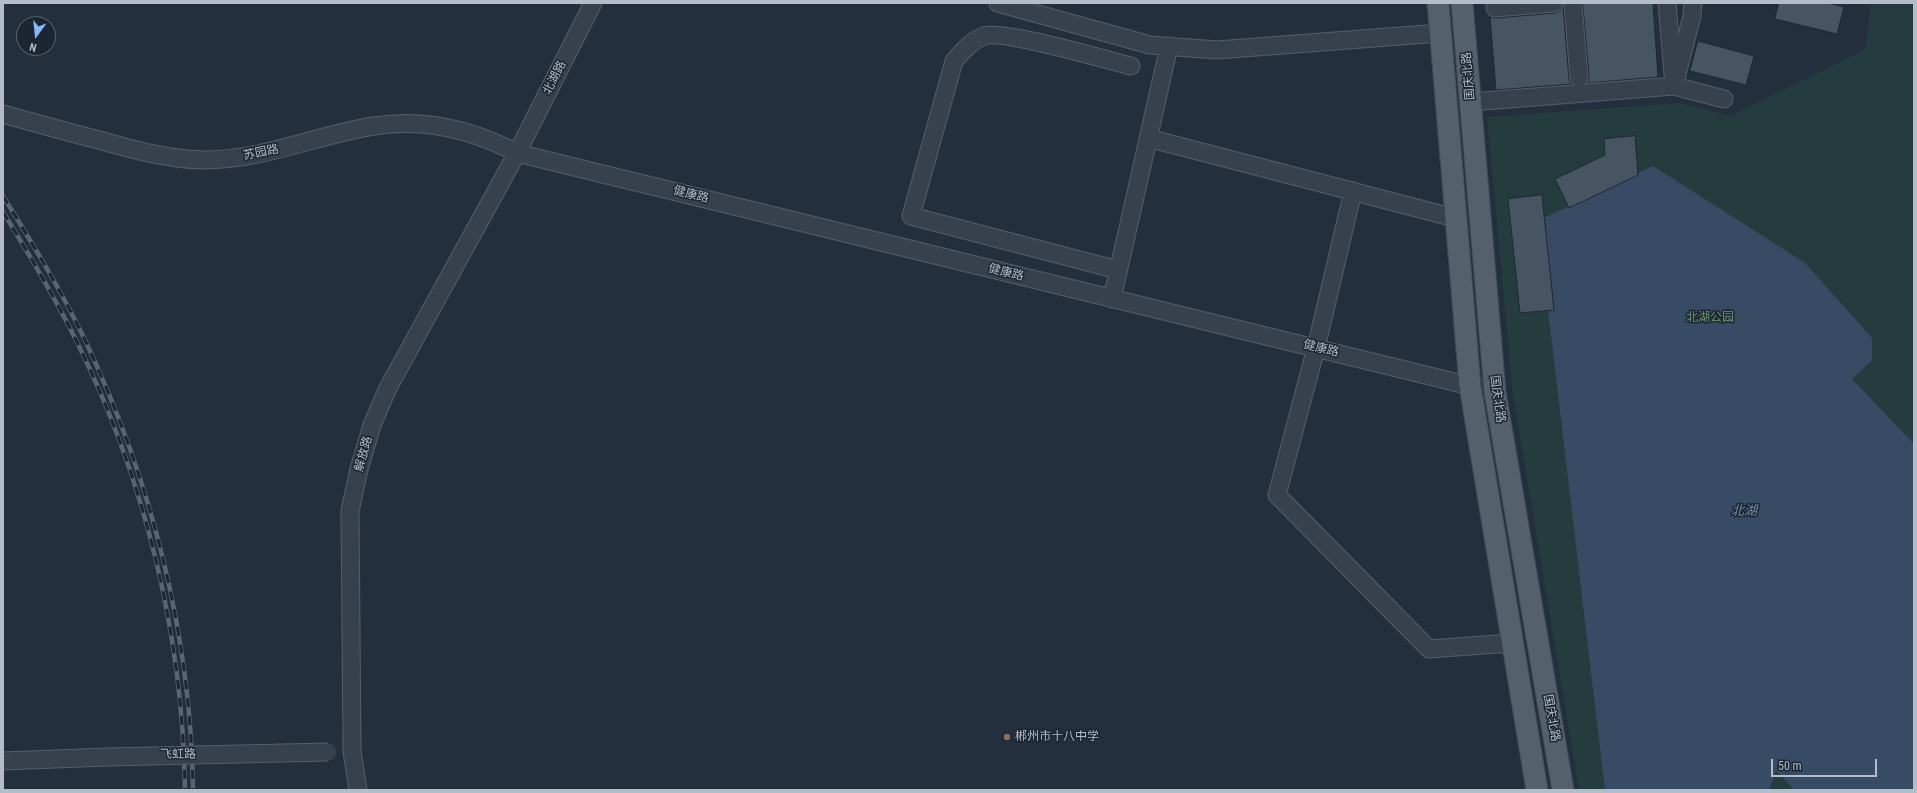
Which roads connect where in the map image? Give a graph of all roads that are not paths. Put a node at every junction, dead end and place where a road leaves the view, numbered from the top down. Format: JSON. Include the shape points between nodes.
{"nodes":[{"id":1,"x":593,"y":3,"type":"edge"},
{"id":2,"x":998,"y":3,"type":"edge"},
{"id":3,"x":1438,"y":3,"type":"edge"},
{"id":4,"x":1462,"y":3,"type":"edge"},
{"id":5,"x":1549,"y":3,"type":"edge"},
{"id":6,"x":1554,"y":3,"type":"edge"},
{"id":7,"x":1573,"y":3,"type":"edge"},
{"id":8,"x":1667,"y":3,"type":"edge"},
{"id":9,"x":1693,"y":3,"type":"edge"},
{"id":10,"x":1495,"y":8,"type":"dead end"},
{"id":11,"x":1440,"y":33,"type":"junction"},
{"id":12,"x":1168,"y":46,"type":"junction"},
{"id":13,"x":1130,"y":66,"type":"dead end"},
{"id":14,"x":1579,"y":78,"type":"dead end"},
{"id":15,"x":1674,"y":86,"type":"junction"},
{"id":16,"x":1724,"y":99,"type":"dead end"},
{"id":17,"x":1471,"y":102,"type":"junction"},
{"id":18,"x":4,"y":113,"type":"edge"},
{"id":19,"x":1148,"y":138,"type":"junction"},
{"id":20,"x":517,"y":153,"type":"junction"},
{"id":21,"x":1353,"y":191,"type":"junction"},
{"id":22,"x":1456,"y":218,"type":"junction"},
{"id":23,"x":1118,"y":270,"type":"junction"},
{"id":24,"x":1112,"y":299,"type":"junction"},
{"id":25,"x":1316,"y":348,"type":"junction"},
{"id":26,"x":1470,"y":386,"type":"junction"},
{"id":27,"x":1495,"y":392,"type":"junction"},
{"id":28,"x":1511,"y":643,"type":"junction"},
{"id":29,"x":352,"y":751,"type":"junction"},
{"id":30,"x":3,"y":761,"type":"edge"},
{"id":31,"x":358,"y":790,"type":"edge"},
{"id":32,"x":1536,"y":790,"type":"edge"},
{"id":33,"x":1563,"y":790,"type":"edge"}],
"edges":[{"from":1,"to":20,"type":"street","name":"北湖路"},
{"from":2,"to":12,"type":"street","via":[[1150,45]]},
{"from":3,"to":11,"type":"main road","name":"国庆北路"},
{"from":4,"to":17,"type":"main road","name":"国庆北路"},
{"from":5,"to":6,"type":"street"},
{"from":5,"to":10,"type":"street"},
{"from":7,"to":14,"type":"street"},
{"from":8,"to":15,"type":"street"},
{"from":9,"to":15,"type":"street"},
{"from":11,"to":12,"type":"street","via":[[1217,50]]},
{"from":11,"to":22,"type":"main road","name":"国庆北路"},
{"from":12,"to":19,"type":"street"},
{"from":13,"to":23,"type":"street","via":[[1012,36],[986,35],[968,45],[954,61],[912,216]]},
{"from":15,"to":16,"type":"street"},
{"from":15,"to":17,"type":"street"},
{"from":17,"to":27,"type":"main road","name":"国庆北路"},
{"from":18,"to":20,"type":"street","name":"苏园路","via":[[144,152],[183,158],[222,159],[260,155],[355,129],[395,124],[435,125],[457,129],[498,143]]},
{"from":19,"to":21,"type":"street"},
{"from":19,"to":23,"type":"street"},
{"from":20,"to":24,"type":"street","name":"健康路"},
{"from":20,"to":29,"type":"street","name":"解放路","via":[[388,388],[372,425],[359,469],[350,511]]},
{"from":21,"to":22,"type":"street"},
{"from":21,"to":25,"type":"street"},
{"from":22,"to":26,"type":"main road","name":"国庆北路"},
{"from":23,"to":24,"type":"street"},
{"from":24,"to":25,"type":"street","name":"健康路"},
{"from":25,"to":26,"type":"street","name":"健康路"},
{"from":25,"to":28,"type":"street","via":[[1277,495],[1429,649]]},
{"from":26,"to":27,"type":"street","name":"健康路"},
{"from":26,"to":28,"type":"main road","name":"国庆北路"},
{"from":27,"to":33,"type":"main road","name":"国庆北路"},
{"from":28,"to":32,"type":"main road","name":"国庆北路"},
{"from":29,"to":30,"type":"street","name":"飞虹路","bridge":true},
{"from":29,"to":31,"type":"street","name":"解放路"}]}
